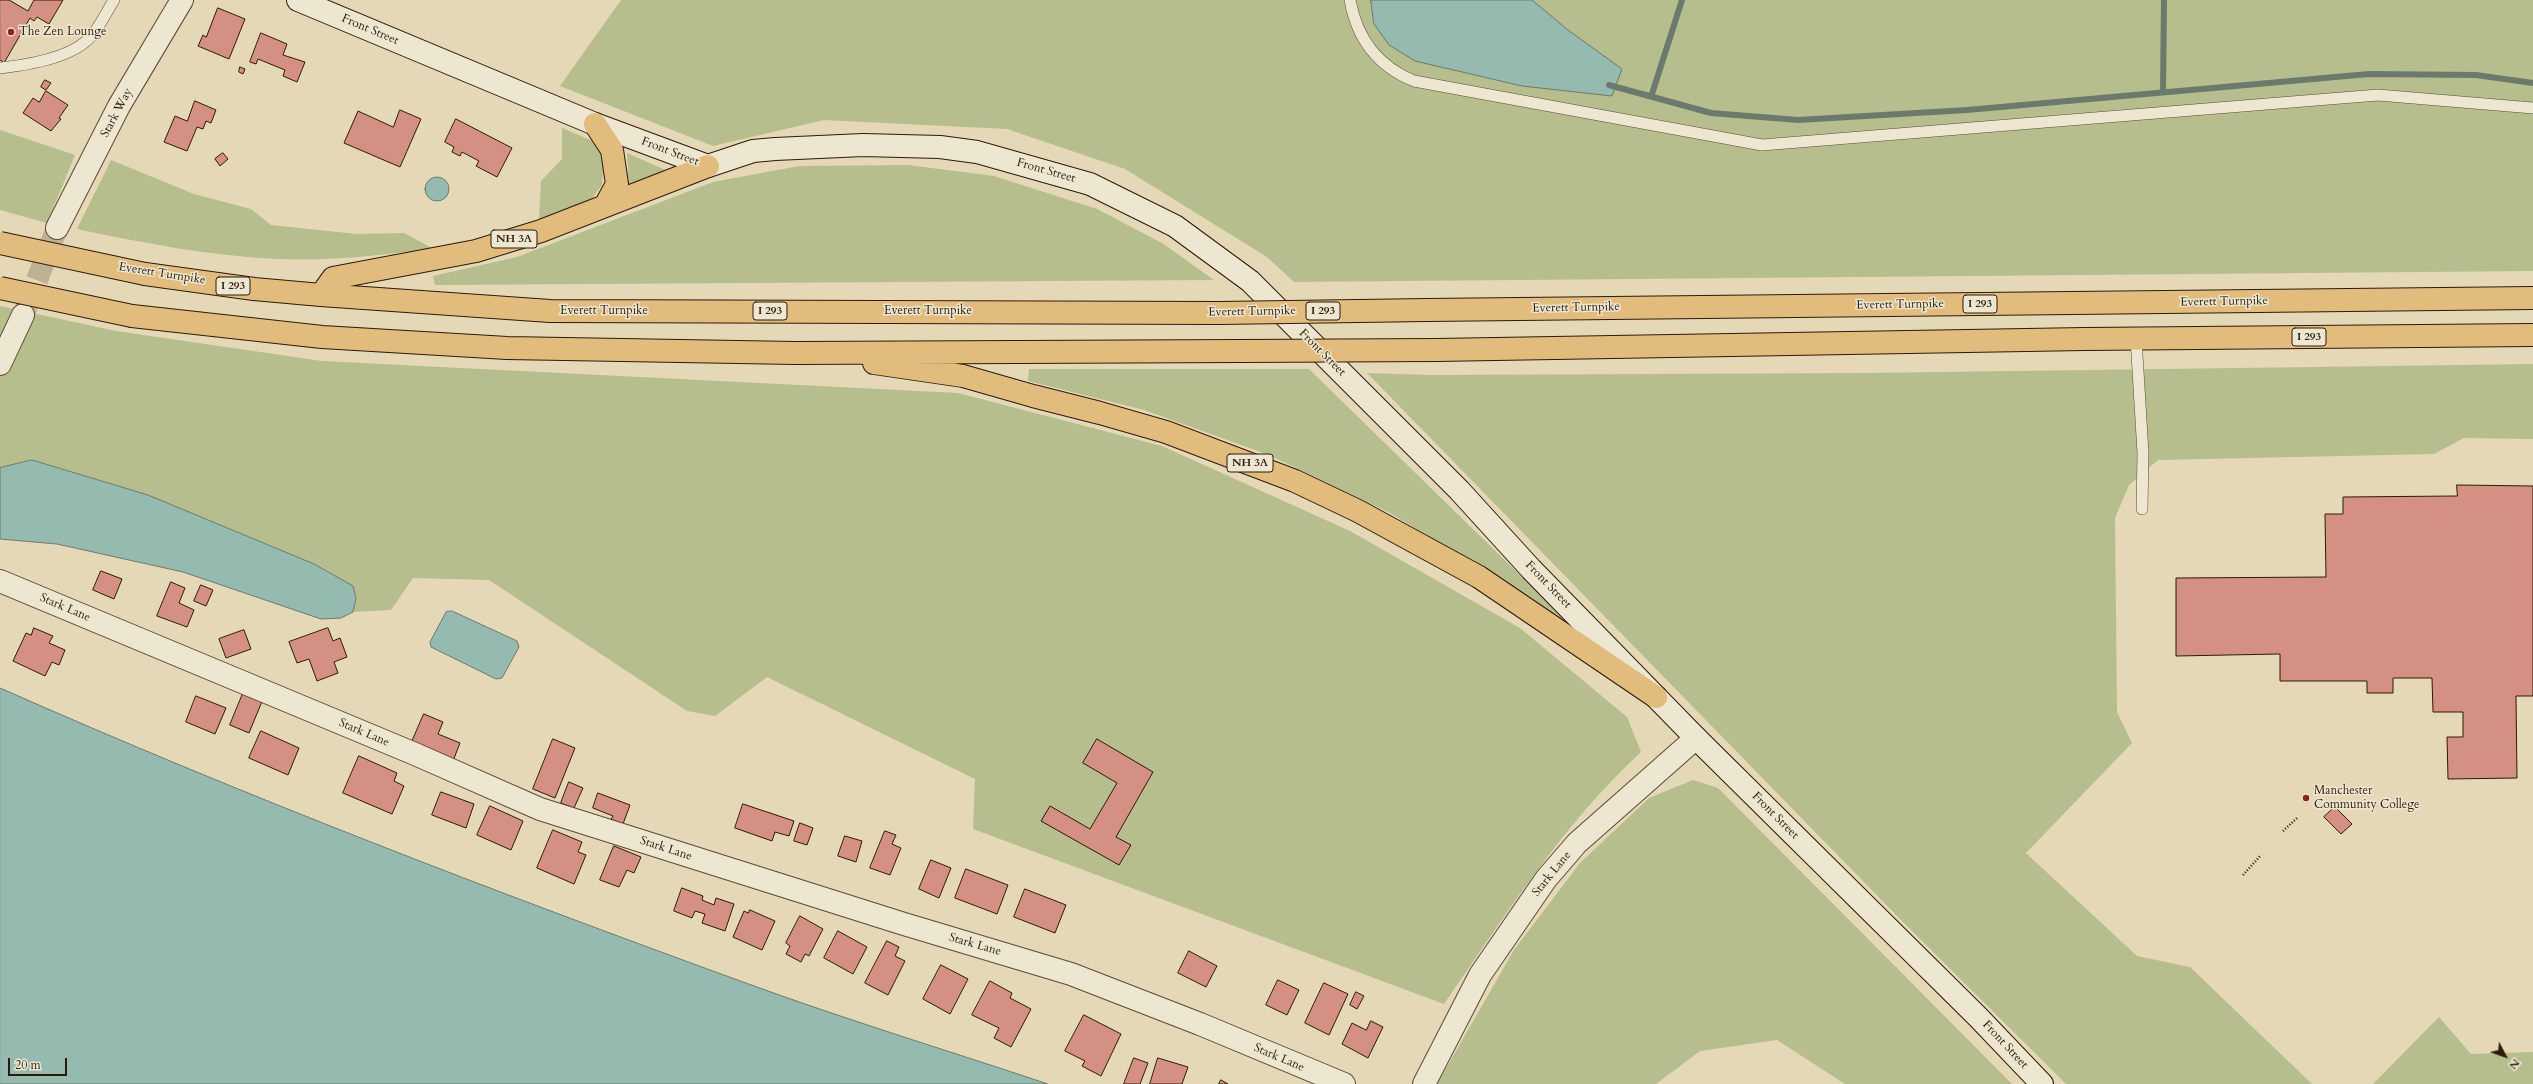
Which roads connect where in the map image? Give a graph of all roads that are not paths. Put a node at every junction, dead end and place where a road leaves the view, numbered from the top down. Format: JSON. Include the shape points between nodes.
{"nodes":[{"id":1,"x":114,"y":0,"type":"edge"},
{"id":2,"x":182,"y":0,"type":"edge"},
{"id":3,"x":298,"y":0,"type":"edge"},
{"id":4,"x":1350,"y":0,"type":"edge"},
{"id":5,"x":0,"y":68,"type":"edge"},
{"id":6,"x":2533,"y":108,"type":"edge"},
{"id":7,"x":595,"y":124,"type":"junction"},
{"id":8,"x":708,"y":166,"type":"junction"},
{"id":9,"x":605,"y":206,"type":"junction"},
{"id":10,"x":57,"y":228,"type":"tunnel mouth"},
{"id":11,"x":0,"y":242,"type":"edge"},
{"id":12,"x":0,"y":288,"type":"edge"},
{"id":13,"x":321,"y":295,"type":"junction"},
{"id":14,"x":2533,"y":298,"type":"edge"},
{"id":15,"x":23,"y":315,"type":"tunnel mouth"},
{"id":16,"x":2533,"y":335,"type":"edge"},
{"id":17,"x":2136,"y":338,"type":"junction"},
{"id":18,"x":795,"y":353,"type":"junction"},
{"id":19,"x":0,"y":364,"type":"edge"},
{"id":20,"x":2142,"y":509,"type":"dead end"},
{"id":21,"x":0,"y":581,"type":"edge"},
{"id":22,"x":1656,"y":697,"type":"junction"},
{"id":23,"x":1696,"y":738,"type":"junction"},
{"id":24,"x":1344,"y":1084,"type":"edge"},
{"id":25,"x":1424,"y":1084,"type":"edge"},
{"id":26,"x":2042,"y":1084,"type":"edge"}],
"edges":[{"from":1,"to":5,"type":"lane","via":[[92,35],[74,50],[22,66]]},
{"from":2,"to":10,"type":"street","name":"Stark Way","via":[[119,106]]},
{"from":3,"to":7,"type":"street","name":"Front Street"},
{"from":4,"to":6,"type":"lane","via":[[1358,31],[1366,46],[1388,68],[1414,81],[1762,145],[2378,95]]},
{"from":7,"to":8,"type":"street","name":"Front Street"},
{"from":7,"to":9,"type":"highway","via":[[612,150],[617,184]]},
{"from":8,"to":9,"type":"highway","number":"NH 3A"},
{"from":8,"to":22,"type":"street","name":"Front Street","number":"NH 3A","via":[[753,151],[775,149],[940,147],[977,152],[1090,184],[1176,226],[1250,281],[1459,490]]},
{"from":9,"to":13,"type":"highway","number":"NH 3A","via":[[541,231],[476,251],[333,278]]},
{"from":11,"to":13,"type":"highway","name":"Everett Turnpike","number":"I 293","bridge":true,"via":[[145,274]]},
{"from":12,"to":18,"type":"highway","number":"I 293","bridge":true,"via":[[132,316],[414,344]]},
{"from":13,"to":14,"type":"highway","name":"Everett Turnpike","number":"I 293","bridge":true,"via":[[550,311],[1219,313]]},
{"from":15,"to":19,"type":"street"},
{"from":16,"to":17,"type":"highway","number":"I 293"},
{"from":17,"to":18,"type":"highway","number":"I 293","bridge":true,"via":[[1436,350]]},
{"from":17,"to":20,"type":"lane","via":[[2143,453]]},
{"from":18,"to":22,"type":"highway","number":"NH 3A","via":[[963,376],[1166,432],[1231,455],[1295,481],[1358,511],[1479,577]]},
{"from":21,"to":24,"type":"street","name":"Stark Lane","via":[[415,754],[540,809],[1071,974],[1193,1021]]},
{"from":22,"to":23,"type":"street","name":"Front Street","number":"NH 3A"},
{"from":23,"to":25,"type":"street","name":"Stark Lane","via":[[1577,843],[1546,879],[1480,975]]},
{"from":23,"to":26,"type":"street","name":"Front Street","number":"NH 3A","via":[[1978,1017]]}]}
